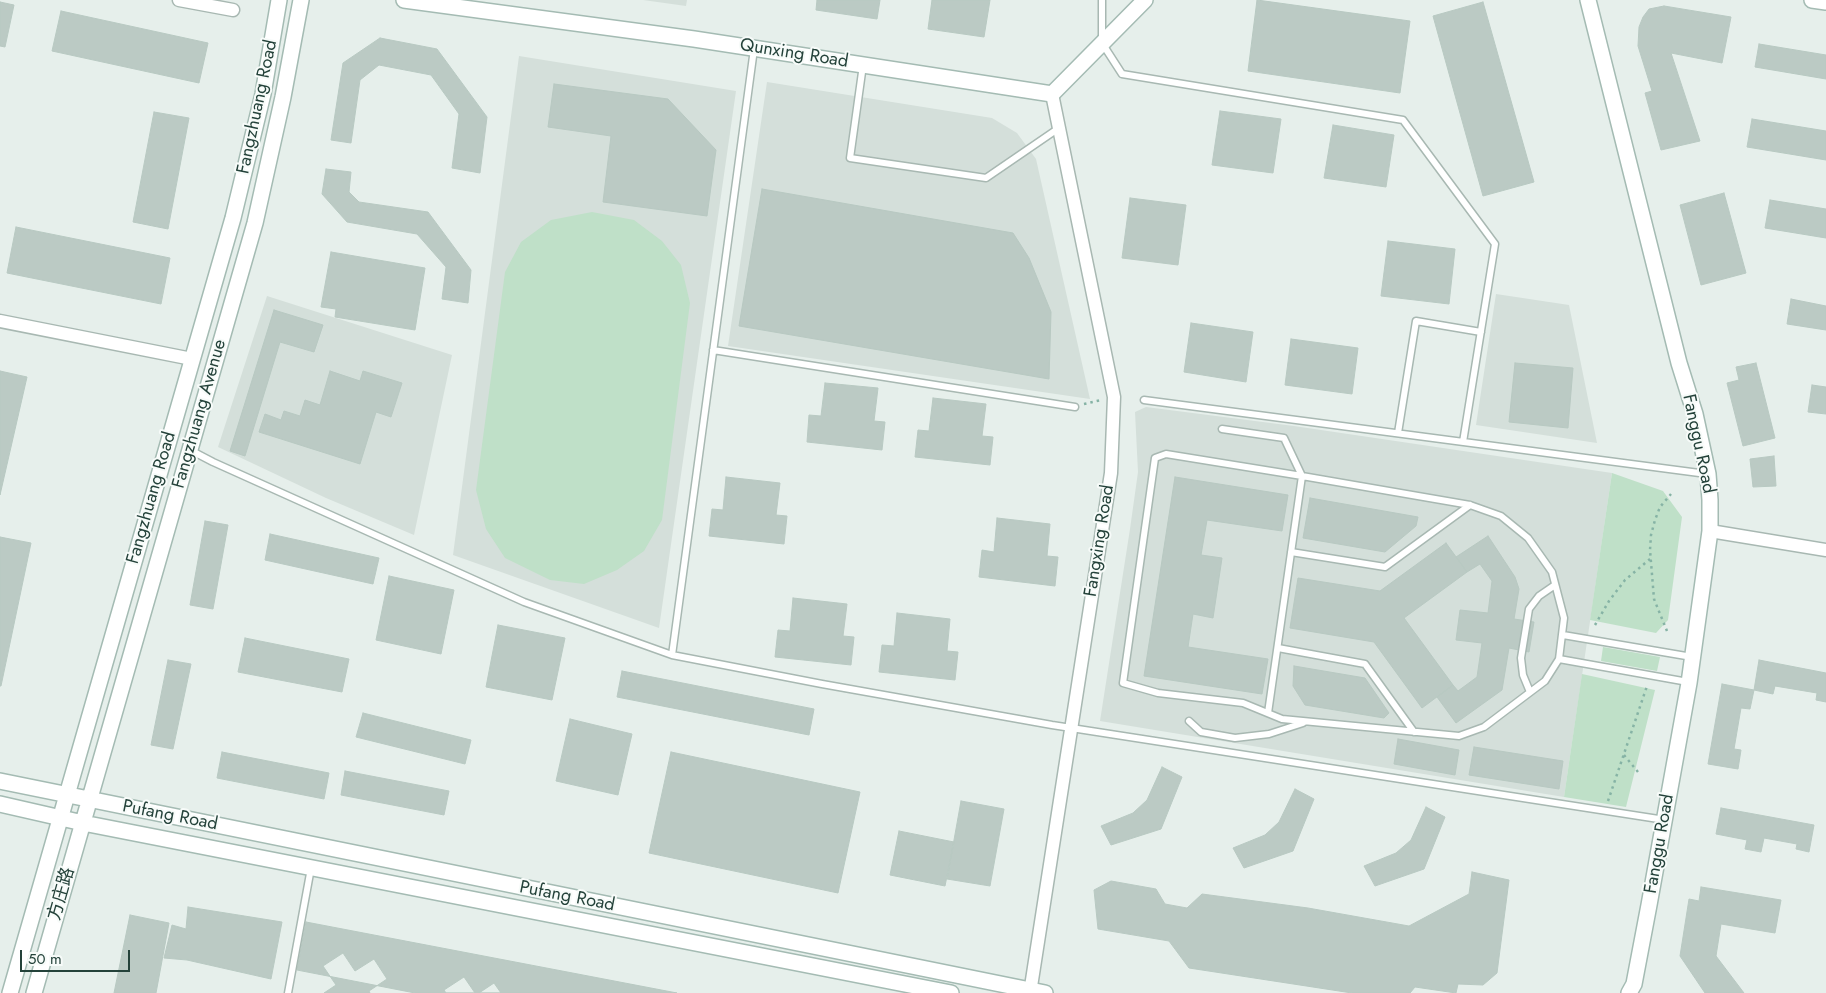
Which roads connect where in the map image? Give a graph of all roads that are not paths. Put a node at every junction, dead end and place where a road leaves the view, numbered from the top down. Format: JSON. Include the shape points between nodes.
{"nodes":[{"id":1,"x":178,"y":0,"type":"edge"},
{"id":2,"x":279,"y":0,"type":"edge"},
{"id":3,"x":301,"y":0,"type":"edge"},
{"id":4,"x":404,"y":0,"type":"edge"},
{"id":5,"x":1102,"y":0,"type":"edge"},
{"id":6,"x":1145,"y":0,"type":"edge"},
{"id":7,"x":1588,"y":0,"type":"edge"},
{"id":8,"x":1812,"y":0,"type":"edge"},
{"id":9,"x":1826,"y":2,"type":"edge"},
{"id":10,"x":233,"y":10,"type":"dead end"},
{"id":11,"x":1102,"y":43,"type":"junction"},
{"id":12,"x":754,"y":48,"type":"junction"},
{"id":13,"x":863,"y":65,"type":"junction"},
{"id":14,"x":1052,"y":94,"type":"junction"},
{"id":15,"x":1059,"y":128,"type":"junction"},
{"id":16,"x":0,"y":321,"type":"edge"},
{"id":17,"x":1481,"y":332,"type":"junction"},
{"id":18,"x":713,"y":350,"type":"junction"},
{"id":19,"x":192,"y":359,"type":"junction"},
{"id":20,"x":1144,"y":400,"type":"dead end"},
{"id":21,"x":1075,"y":407,"type":"road end"},
{"id":22,"x":1222,"y":429,"type":"dead end"},
{"id":23,"x":1398,"y":433,"type":"junction"},
{"id":24,"x":1464,"y":442,"type":"junction"},
{"id":25,"x":190,"y":450,"type":"junction"},
{"id":26,"x":1708,"y":474,"type":"junction"},
{"id":27,"x":1302,"y":476,"type":"junction"},
{"id":28,"x":1470,"y":505,"type":"junction"},
{"id":29,"x":1710,"y":531,"type":"junction"},
{"id":30,"x":1826,"y":550,"type":"edge"},
{"id":31,"x":1291,"y":552,"type":"junction"},
{"id":32,"x":1555,"y":585,"type":"junction"},
{"id":33,"x":1563,"y":635,"type":"junction"},
{"id":34,"x":1278,"y":648,"type":"junction"},
{"id":35,"x":672,"y":655,"type":"junction"},
{"id":36,"x":1559,"y":658,"type":"junction"},
{"id":37,"x":1692,"y":658,"type":"junction"},
{"id":38,"x":1689,"y":682,"type":"junction"},
{"id":39,"x":1530,"y":692,"type":"junction"},
{"id":40,"x":1268,"y":713,"type":"junction"},
{"id":41,"x":1189,"y":721,"type":"dead end"},
{"id":42,"x":1305,"y":722,"type":"junction"},
{"id":43,"x":1070,"y":727,"type":"junction"},
{"id":44,"x":1414,"y":732,"type":"junction"},
{"id":45,"x":0,"y":781,"type":"edge"},
{"id":46,"x":67,"y":795,"type":"junction"},
{"id":47,"x":89,"y":800,"type":"junction"},
{"id":48,"x":0,"y":804,"type":"edge"},
{"id":49,"x":60,"y":818,"type":"junction"},
{"id":50,"x":1665,"y":820,"type":"junction"},
{"id":51,"x":83,"y":823,"type":"junction"},
{"id":52,"x":311,"y":868,"type":"junction"},
{"id":53,"x":1633,"y":990,"type":"edge"},
{"id":54,"x":1035,"y":992,"type":"edge"},
{"id":55,"x":10,"y":993,"type":"edge"},
{"id":56,"x":34,"y":993,"type":"edge"},
{"id":57,"x":288,"y":993,"type":"edge"},
{"id":58,"x":951,"y":993,"type":"edge"}],
"edges":[{"from":1,"to":10,"type":"street"},
{"from":2,"to":19,"type":"street","name":"Fangzhuang Road","via":[[264,94],[233,218]]},
{"from":3,"to":25,"type":"street","name":"Fangzhuang Avenue","via":[[255,223]]},
{"from":4,"to":12,"type":"street","name":"Qunxing Road"},
{"from":5,"to":11,"type":"lane"},
{"from":6,"to":11,"type":"street"},
{"from":7,"to":26,"type":"street","name":"Fanggu Road"},
{"from":8,"to":9,"type":"street"},
{"from":11,"to":14,"type":"street"},
{"from":11,"to":17,"type":"lane","via":[[1122,74],[1403,120],[1496,244]]},
{"from":12,"to":13,"type":"street","name":"Qunxing Road"},
{"from":12,"to":18,"type":"lane"},
{"from":13,"to":14,"type":"street","name":"Qunxing Road"},
{"from":13,"to":15,"type":"lane","via":[[850,158],[986,178]]},
{"from":14,"to":15,"type":"street","name":"Fangxing Road"},
{"from":15,"to":43,"type":"street","name":"Fangxing Road","via":[[1114,396],[1111,473]]},
{"from":16,"to":19,"type":"street"},
{"from":17,"to":23,"type":"lane","via":[[1416,321]]},
{"from":17,"to":24,"type":"lane"},
{"from":18,"to":21,"type":"lane"},
{"from":18,"to":35,"type":"lane"},
{"from":19,"to":46,"type":"street","name":"Fangzhuang Road"},
{"from":20,"to":23,"type":"lane"},
{"from":22,"to":27,"type":"lane","via":[[1284,438]]},
{"from":23,"to":24,"type":"lane"},
{"from":24,"to":26,"type":"lane"},
{"from":25,"to":35,"type":"lane","via":[[524,602]]},
{"from":25,"to":47,"type":"street","name":"Fangzhuang Avenue"},
{"from":26,"to":29,"type":"street","name":"Fanggu Road"},
{"from":27,"to":28,"type":"lane"},
{"from":27,"to":31,"type":"lane"},
{"from":27,"to":40,"type":"lane","via":[[1166,454],[1155,458],[1123,683],[1158,693],[1243,703]]},
{"from":28,"to":31,"type":"lane","via":[[1385,567]]},
{"from":28,"to":32,"type":"lane","via":[[1501,516],[1528,538],[1552,572]]},
{"from":29,"to":30,"type":"street"},
{"from":29,"to":37,"type":"street","name":"Fanggu Road"},
{"from":31,"to":34,"type":"lane"},
{"from":32,"to":33,"type":"lane","via":[[1564,618]]},
{"from":32,"to":39,"type":"lane","via":[[1539,596],[1529,609],[1521,658]]},
{"from":33,"to":36,"type":"lane"},
{"from":33,"to":37,"type":"lane"},
{"from":34,"to":40,"type":"lane"},
{"from":34,"to":44,"type":"lane","via":[[1365,664]]},
{"from":35,"to":43,"type":"lane"},
{"from":36,"to":38,"type":"lane"},
{"from":36,"to":39,"type":"lane","via":[[1545,681]]},
{"from":37,"to":38,"type":"street","name":"Fanggu Road"},
{"from":38,"to":50,"type":"street","name":"Fanggu Road"},
{"from":39,"to":44,"type":"lane","via":[[1484,727],[1459,736]]},
{"from":40,"to":42,"type":"lane","via":[[1282,719]]},
{"from":41,"to":42,"type":"lane","via":[[1201,732],[1235,738],[1269,734]]},
{"from":42,"to":44,"type":"lane"},
{"from":43,"to":50,"type":"lane"},
{"from":43,"to":54,"type":"street","name":"Fangxing Road"},
{"from":45,"to":46,"type":"street","name":"Pufang Road"},
{"from":46,"to":47,"type":"street","name":"Pufang Road"},
{"from":46,"to":49,"type":"street","name":"Fangzhuang Road"},
{"from":47,"to":51,"type":"street","name":"Fangzhuang Avenue"},
{"from":47,"to":54,"type":"street","name":"Pufang Road"},
{"from":48,"to":49,"type":"street","name":"Pufang Road"},
{"from":49,"to":51,"type":"street","name":"Pufang Road"},
{"from":49,"to":55,"type":"street","name":"Fangzhuang Road"},
{"from":50,"to":53,"type":"street","name":"Fanggu Road"},
{"from":51,"to":52,"type":"street","name":"Pufang Road"},
{"from":51,"to":56,"type":"street","name":"方庄路"},
{"from":52,"to":57,"type":"lane"},
{"from":52,"to":58,"type":"street","name":"Pufang Road"}]}
